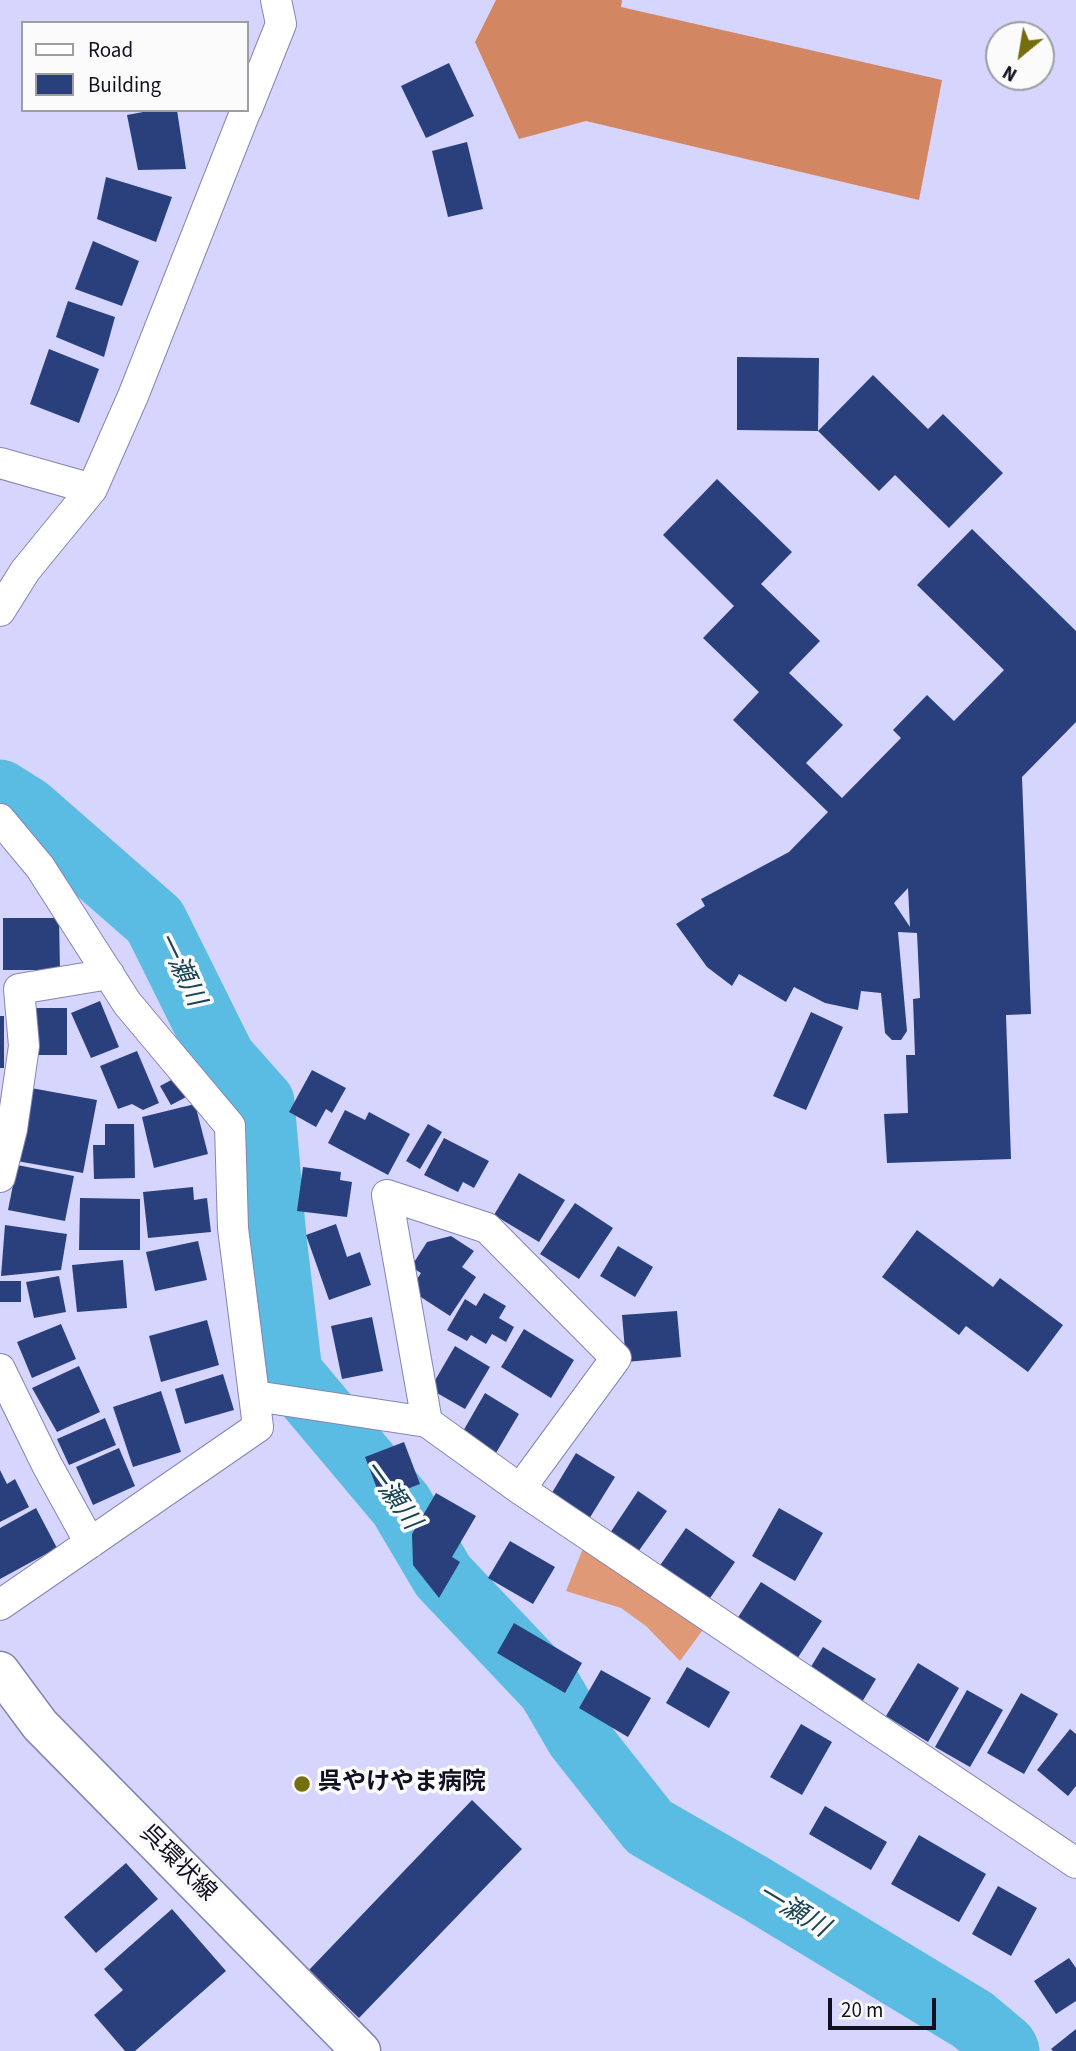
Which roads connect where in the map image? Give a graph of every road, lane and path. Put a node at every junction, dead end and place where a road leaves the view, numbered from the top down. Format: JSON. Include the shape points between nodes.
{"nodes":[{"id":1,"x":276,"y":0,"type":"edge"},
{"id":2,"x":248,"y":105,"type":"edge"},
{"id":3,"x":245,"y":112,"type":"edge"},
{"id":4,"x":0,"y":463,"type":"edge"},
{"id":5,"x":92,"y":489,"type":"junction"},
{"id":6,"x":0,"y":611,"type":"edge"},
{"id":7,"x":0,"y":819,"type":"edge"},
{"id":8,"x":109,"y":974,"type":"junction"},
{"id":9,"x":0,"y":1177,"type":"edge"},
{"id":10,"x":0,"y":1369,"type":"edge"},
{"id":11,"x":255,"y":1396,"type":"junction"},
{"id":12,"x":427,"y":1422,"type":"junction"},
{"id":13,"x":520,"y":1489,"type":"junction"},
{"id":14,"x":90,"y":1543,"type":"junction"},
{"id":15,"x":0,"y":1605,"type":"edge"},
{"id":16,"x":0,"y":1671,"type":"edge"},
{"id":17,"x":1076,"y":1863,"type":"edge"},
{"id":18,"x":361,"y":2051,"type":"edge"}],
"edges":[{"from":1,"to":2,"type":"street","via":[[281,24]]},
{"from":3,"to":5,"type":"street"},
{"from":4,"to":5,"type":"street"},
{"from":5,"to":6,"type":"street","via":[[25,571]]},
{"from":7,"to":8,"type":"street","via":[[40,867]]},
{"from":8,"to":9,"type":"street","via":[[19,989],[24,1046]]},
{"from":8,"to":11,"type":"street","via":[[127,1003],[230,1126],[233,1228]]},
{"from":10,"to":14,"type":"street"},
{"from":11,"to":12,"type":"street"},
{"from":11,"to":14,"type":"street","via":[[258,1427]]},
{"from":12,"to":13,"type":"street"},
{"from":12,"to":13,"type":"street","via":[[387,1195],[487,1228],[616,1358]]},
{"from":13,"to":17,"type":"street"},
{"from":14,"to":15,"type":"street"},
{"from":16,"to":18,"type":"main road","name":"呉環状線","via":[[40,1725]]}]}
